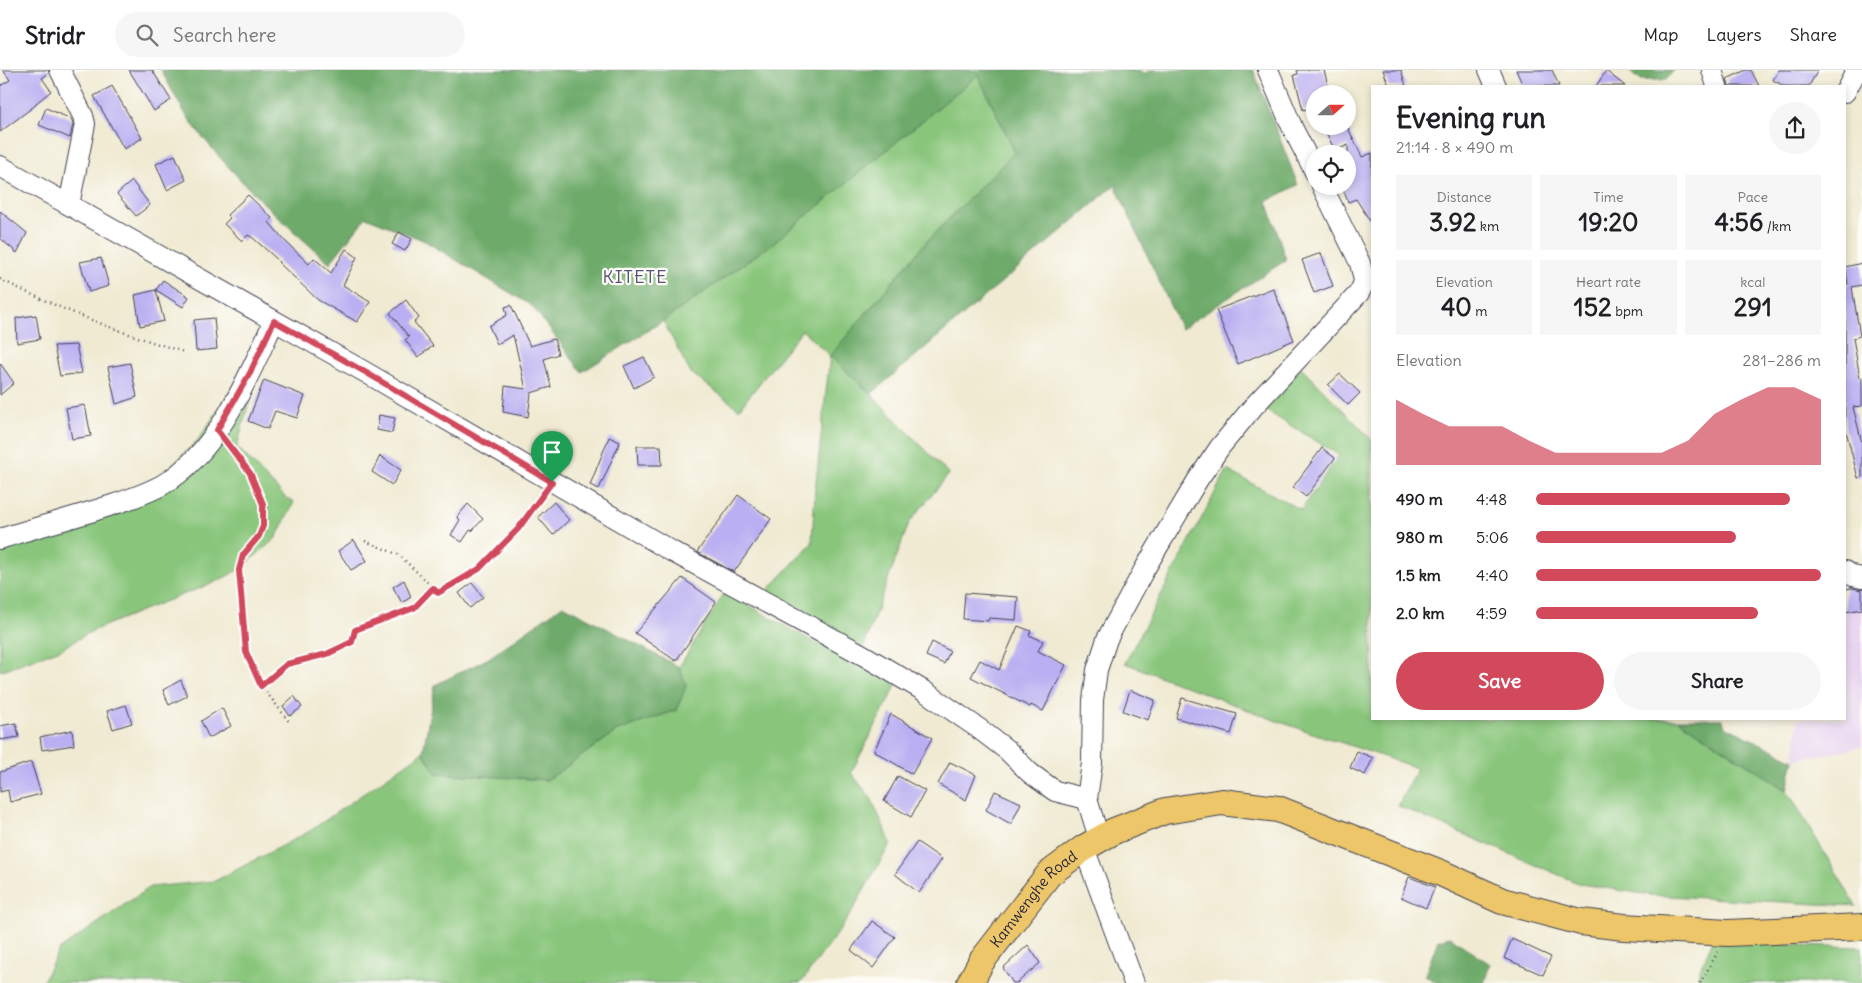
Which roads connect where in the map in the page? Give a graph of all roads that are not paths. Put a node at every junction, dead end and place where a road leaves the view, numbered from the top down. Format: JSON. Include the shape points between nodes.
{"nodes":[{"id":1,"x":60,"y":70,"type":"edge"},
{"id":2,"x":1268,"y":70,"type":"edge"},
{"id":3,"x":1489,"y":70,"type":"edge"},
{"id":4,"x":1712,"y":70,"type":"edge"},
{"id":5,"x":1857,"y":70,"type":"edge"},
{"id":6,"x":1496,"y":85,"type":"edge"},
{"id":7,"x":1718,"y":85,"type":"edge"},
{"id":8,"x":1846,"y":90,"type":"edge"},
{"id":9,"x":1306,"y":154,"type":"edge"},
{"id":10,"x":0,"y":166,"type":"edge"},
{"id":11,"x":1326,"y":195,"type":"edge"},
{"id":12,"x":69,"y":205,"type":"junction"},
{"id":13,"x":274,"y":321,"type":"junction"},
{"id":14,"x":0,"y":539,"type":"edge"},
{"id":15,"x":1846,"y":571,"type":"edge"},
{"id":16,"x":1862,"y":578,"type":"edge"},
{"id":17,"x":1086,"y":799,"type":"junction"},
{"id":18,"x":1099,"y":839,"type":"junction"},
{"id":19,"x":1862,"y":927,"type":"edge"},
{"id":20,"x":970,"y":983,"type":"edge"},
{"id":21,"x":1134,"y":983,"type":"edge"}],
"edges":[{"from":1,"to":12,"type":"street","via":[[85,124]]},
{"from":2,"to":9,"type":"street"},
{"from":3,"to":6,"type":"street"},
{"from":4,"to":7,"type":"street"},
{"from":5,"to":8,"type":"street"},
{"from":10,"to":12,"type":"street"},
{"from":11,"to":17,"type":"street","via":[[1360,263],[1363,285],[1220,447],[1144,570],[1107,639],[1097,670],[1092,763]]},
{"from":12,"to":13,"type":"street"},
{"from":13,"to":14,"type":"street","via":[[250,373],[217,430],[182,471],[162,485],[133,498]]},
{"from":13,"to":17,"type":"street","via":[[673,552],[863,655],[924,691],[1007,750],[1030,773],[1055,791]]},
{"from":15,"to":16,"type":"street"},
{"from":17,"to":18,"type":"street"},
{"from":18,"to":19,"type":"main road","name":"Kamwenghe Road","via":[[1165,811],[1222,802],[1278,810],[1424,866],[1502,901],[1572,920],[1624,927],[1728,933]]},
{"from":18,"to":20,"type":"main road","name":"Kamwenghe Road","via":[[1049,874],[981,962]]},
{"from":18,"to":21,"type":"street"}]}
